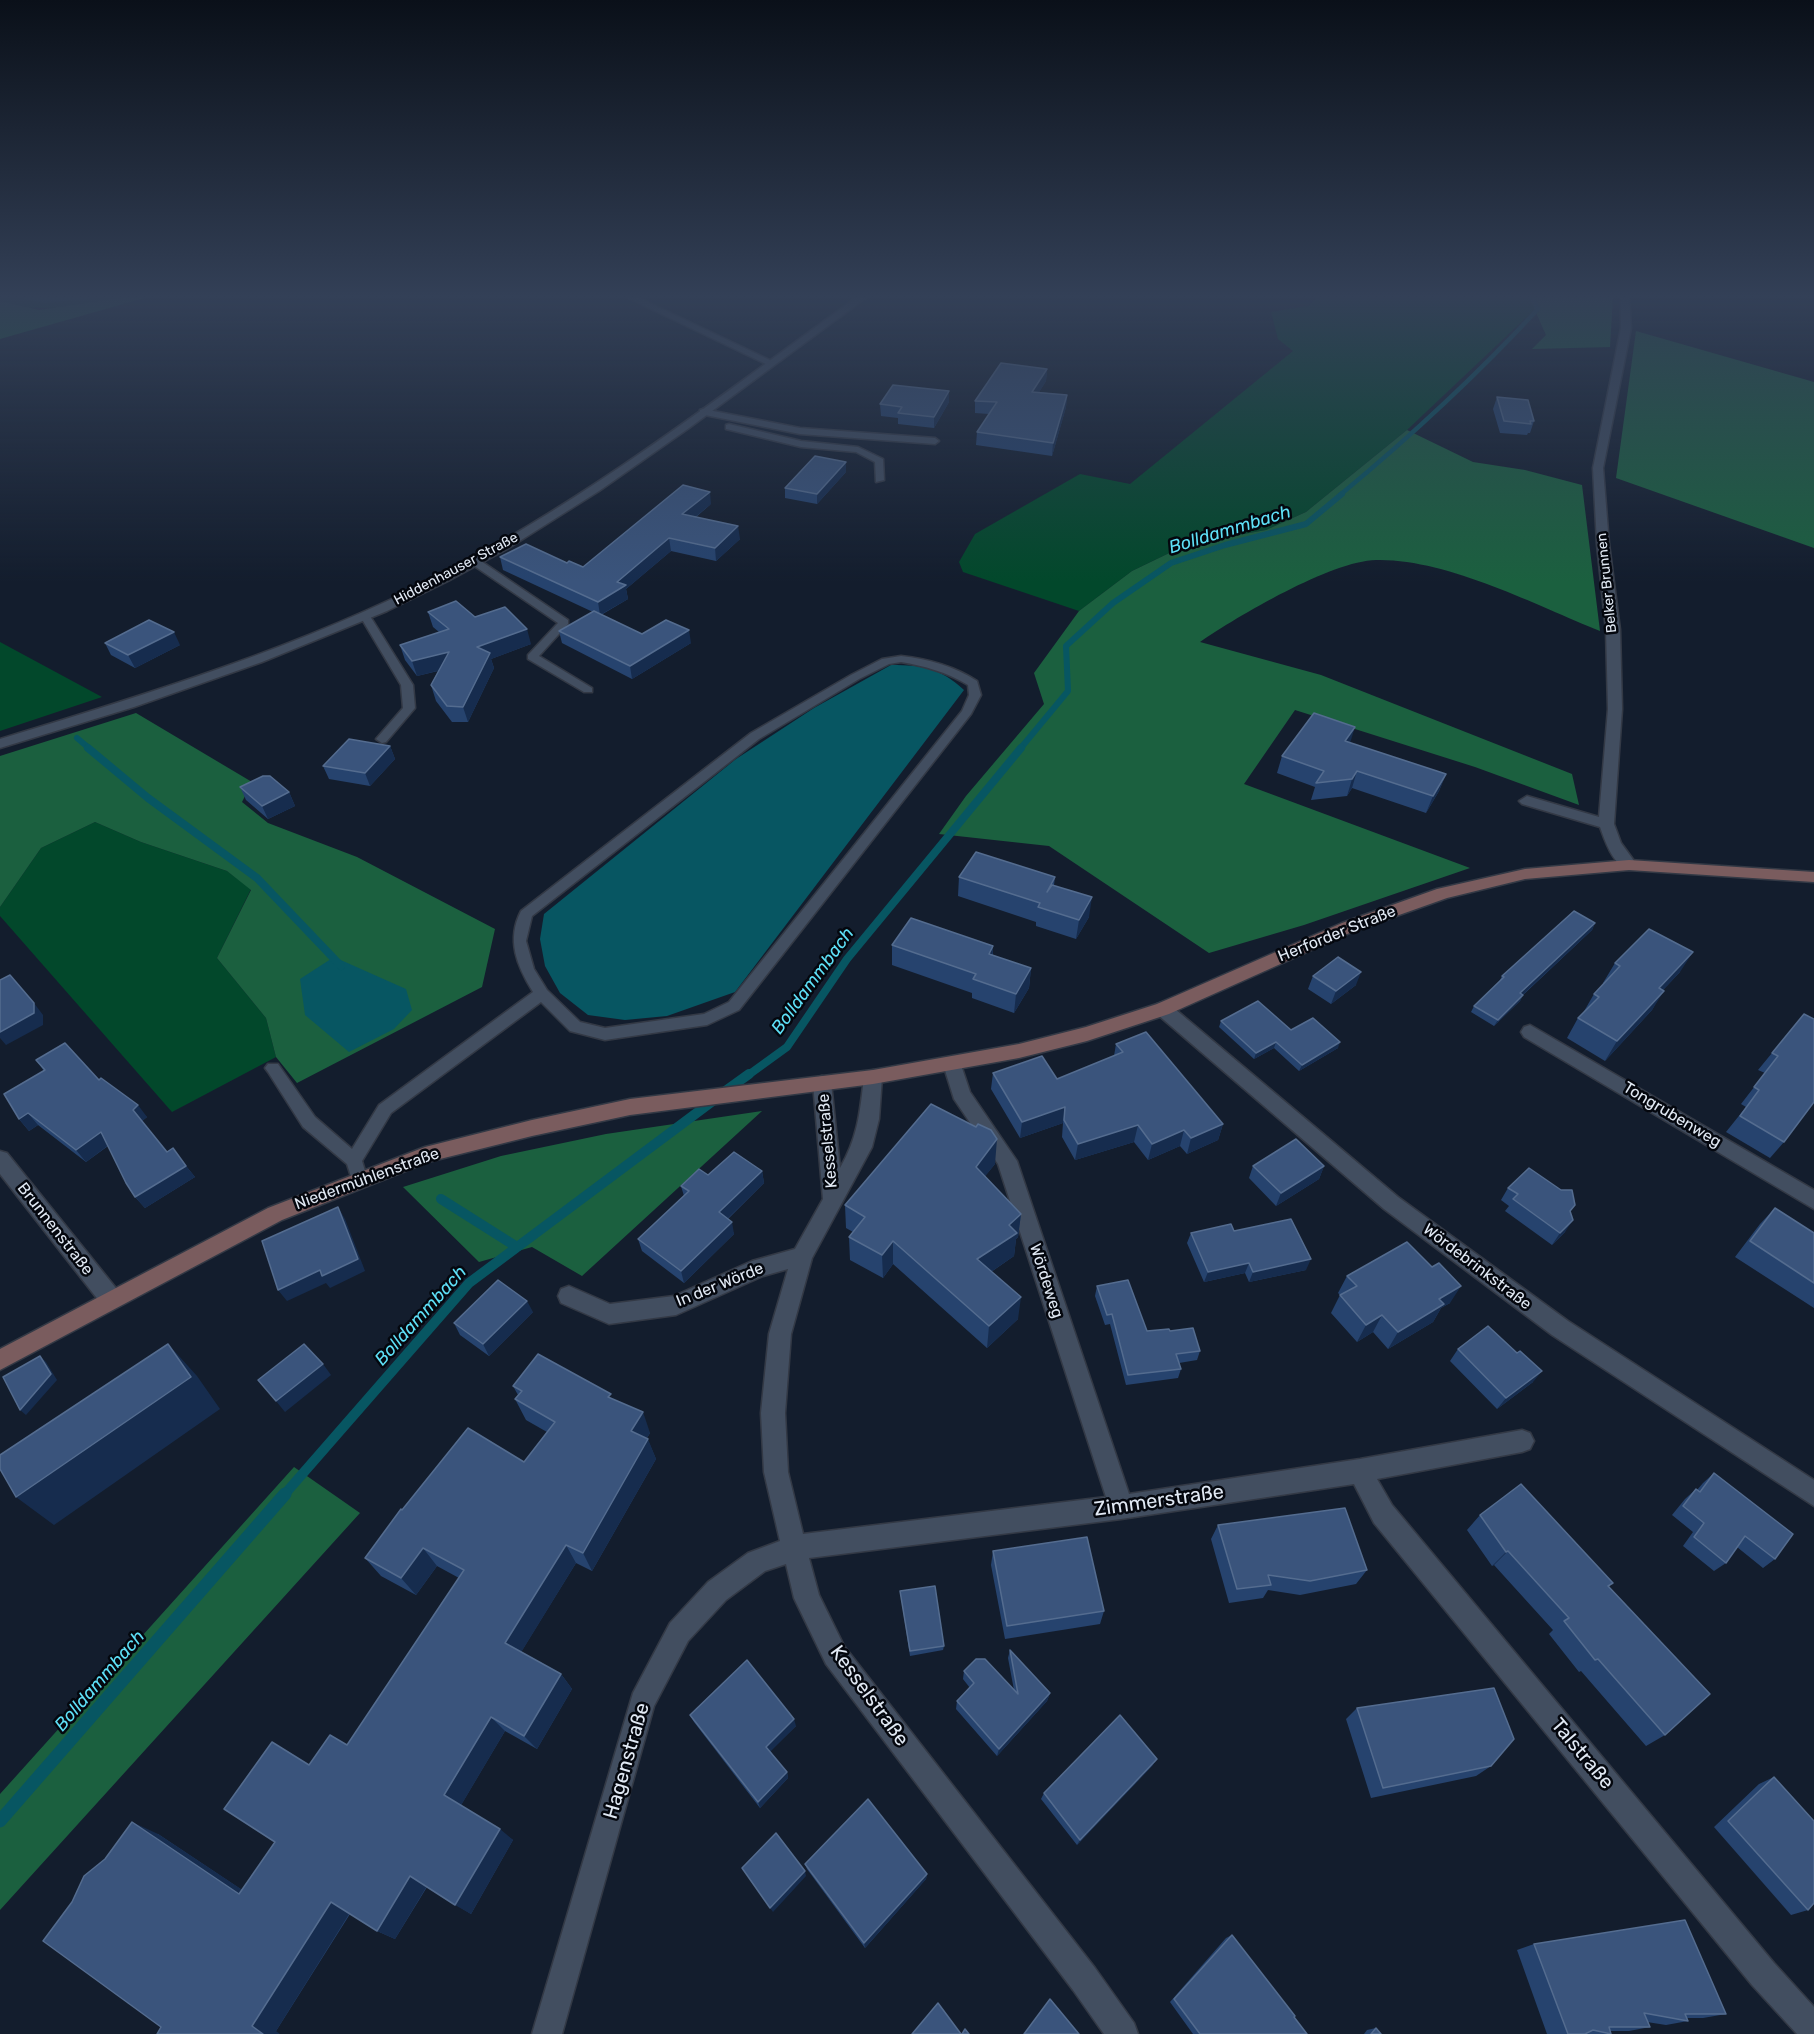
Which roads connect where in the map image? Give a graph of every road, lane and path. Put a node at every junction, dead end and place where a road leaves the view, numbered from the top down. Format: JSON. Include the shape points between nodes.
{"nodes":[{"id":1,"x":731,"y":392,"type":"edge"},
{"id":2,"x":1613,"y":392,"type":"edge"},
{"id":3,"x":704,"y":412,"type":"junction"},
{"id":4,"x":694,"y":419,"type":"junction"},
{"id":5,"x":935,"y":441,"type":"dead end"},
{"id":6,"x":879,"y":480,"type":"dead end"},
{"id":7,"x":474,"y":561,"type":"junction"},
{"id":8,"x":365,"y":616,"type":"junction"},
{"id":9,"x":588,"y":690,"type":"dead end"},
{"id":10,"x":382,"y":739,"type":"dead end"},
{"id":11,"x":0,"y":744,"type":"edge"},
{"id":12,"x":1527,"y":801,"type":"dead end"},
{"id":13,"x":1606,"y":824,"type":"junction"},
{"id":14,"x":1629,"y":865,"type":"junction"},
{"id":15,"x":1814,"y":877,"type":"edge"},
{"id":16,"x":542,"y":994,"type":"junction"},
{"id":17,"x":1163,"y":1009,"type":"junction"},
{"id":18,"x":1530,"y":1032,"type":"dead end"},
{"id":19,"x":952,"y":1064,"type":"junction"},
{"id":20,"x":273,"y":1068,"type":"dead end"},
{"id":21,"x":873,"y":1077,"type":"junction"},
{"id":22,"x":822,"y":1083,"type":"junction"},
{"id":23,"x":0,"y":1159,"type":"edge"},
{"id":24,"x":354,"y":1160,"type":"junction"},
{"id":25,"x":360,"y":1181,"type":"junction"},
{"id":26,"x":833,"y":1199,"type":"junction"},
{"id":27,"x":1814,"y":1200,"type":"edge"},
{"id":28,"x":802,"y":1256,"type":"junction"},
{"id":29,"x":569,"y":1296,"type":"dead end"},
{"id":30,"x":111,"y":1299,"type":"junction"},
{"id":31,"x":0,"y":1360,"type":"edge"},
{"id":32,"x":1522,"y":1442,"type":"dead end"},
{"id":33,"x":1360,"y":1472,"type":"junction"},
{"id":34,"x":1814,"y":1494,"type":"edge"},
{"id":35,"x":1121,"y":1507,"type":"junction"},
{"id":36,"x":794,"y":1548,"type":"junction"},
{"id":37,"x":1814,"y":2030,"type":"edge"},
{"id":38,"x":547,"y":2034,"type":"edge"},
{"id":39,"x":1123,"y":2034,"type":"edge"}],
"edges":[{"from":1,"to":3,"type":"street","name":"Hiddenhauser Straße"},
{"from":2,"to":13,"type":"street","name":"Belker Brunnen","via":[[1598,468],[1613,630],[1615,710]]},
{"from":3,"to":4,"type":"street","name":"Hiddenhauser Straße"},
{"from":3,"to":5,"type":"lane","via":[[800,431]]},
{"from":4,"to":6,"type":"lane","via":[[801,444],[858,450],[880,461]]},
{"from":4,"to":7,"type":"street","name":"Hiddenhauser Straße","via":[[572,502]]},
{"from":7,"to":8,"type":"street","name":"Hiddenhauser Straße"},
{"from":7,"to":9,"type":"lane","via":[[564,622],[532,657]]},
{"from":8,"to":10,"type":"lane","via":[[407,685],[409,708]]},
{"from":8,"to":11,"type":"street","name":"Hiddenhauser Straße","via":[[205,679]]},
{"from":12,"to":13,"type":"street"},
{"from":13,"to":14,"type":"street"},
{"from":14,"to":15,"type":"main road","name":"Herforder Straße"},
{"from":14,"to":17,"type":"main road","name":"Herforder Straße","via":[[1525,874],[1443,893],[1348,927]]},
{"from":16,"to":16,"type":"lane","via":[[527,970],[519,940],[525,914],[755,736],[886,661],[922,662],[959,674],[973,684],[975,695],[967,712],[734,1006],[707,1018],[605,1034],[576,1027]]},
{"from":16,"to":24,"type":"lane","via":[[385,1109]]},
{"from":17,"to":19,"type":"main road","name":"Herforder Straße","via":[[1087,1034]]},
{"from":17,"to":34,"type":"street","name":"Wördebrinkstraße","via":[[1391,1203],[1560,1328]]},
{"from":18,"to":27,"type":"street","name":"Tongrubenweg"},
{"from":19,"to":21,"type":"main road","name":"Herforder Straße"},
{"from":19,"to":35,"type":"street","name":"Wördeweg","via":[[962,1094],[1007,1161]]},
{"from":20,"to":24,"type":"lane","via":[[309,1122]]},
{"from":21,"to":22,"type":"main road","name":"Niedermühlenstraße"},
{"from":21,"to":26,"type":"street","name":"Kesselstraße","via":[[862,1147]]},
{"from":22,"to":25,"type":"main road","name":"Niedermühlenstraße","via":[[630,1107],[425,1155]]},
{"from":22,"to":26,"type":"street","name":"Kesselstraße"},
{"from":23,"to":30,"type":"street","name":"Brunnenstraße"},
{"from":24,"to":25,"type":"lane"},
{"from":25,"to":30,"type":"main road","name":"Niedermühlenstraße","via":[[275,1214]]},
{"from":26,"to":28,"type":"street","name":"Kesselstraße"},
{"from":28,"to":29,"type":"street","name":"In der Wörde","via":[[759,1268],[676,1305],[609,1314]]},
{"from":28,"to":36,"type":"street","name":"Kesselstraße","via":[[780,1334],[773,1413],[776,1472]]},
{"from":30,"to":31,"type":"main road","name":"Niedermühlenstraße"},
{"from":32,"to":33,"type":"street","name":"Zimmerstraße"},
{"from":33,"to":35,"type":"street","name":"Zimmerstraße"},
{"from":33,"to":37,"type":"street","name":"Talstraße","via":[[1383,1514],[1762,1974]]},
{"from":35,"to":36,"type":"street","name":"Zimmerstraße"},
{"from":36,"to":38,"type":"street","name":"Hagenstraße","via":[[757,1562],[717,1591],[679,1632],[642,1702]]},
{"from":36,"to":39,"type":"street","name":"Kesselstraße","via":[[807,1598],[835,1655]]}]}
